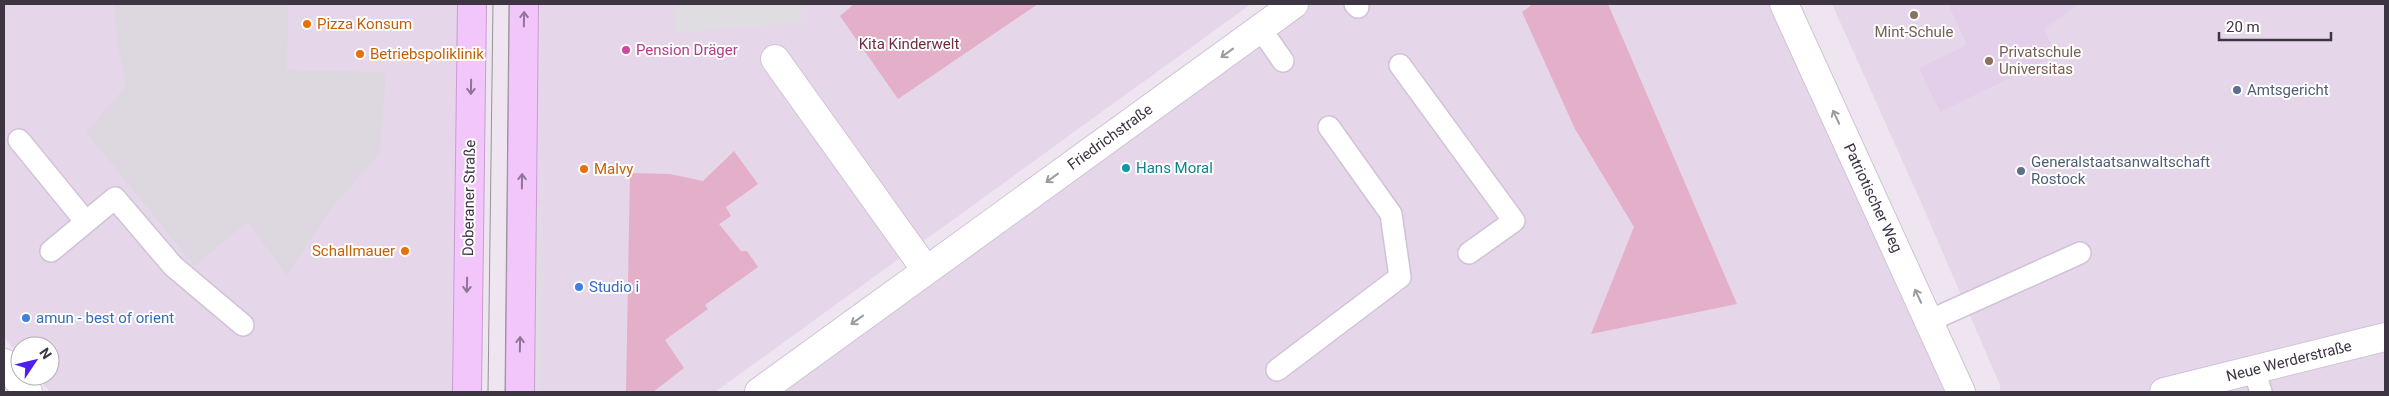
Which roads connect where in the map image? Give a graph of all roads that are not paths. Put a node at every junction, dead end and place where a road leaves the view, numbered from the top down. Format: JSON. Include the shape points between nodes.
{"nodes":[{"id":1,"x":472,"y":4,"type":"edge"},
{"id":2,"x":524,"y":4,"type":"edge"},
{"id":3,"x":1294,"y":4,"type":"edge"},
{"id":4,"x":1784,"y":4,"type":"edge"},
{"id":5,"x":1260,"y":28,"type":"junction"},
{"id":6,"x":775,"y":59,"type":"dead end"},
{"id":7,"x":1283,"y":61,"type":"dead end"},
{"id":8,"x":1400,"y":65,"type":"dead end"},
{"id":9,"x":1329,"y":127,"type":"dead end"},
{"id":10,"x":19,"y":140,"type":"dead end"},
{"id":11,"x":86,"y":222,"type":"junction"},
{"id":12,"x":51,"y":251,"type":"dead end"},
{"id":13,"x":1469,"y":253,"type":"dead end"},
{"id":14,"x":2080,"y":253,"type":"dead end"},
{"id":15,"x":926,"y":270,"type":"junction"},
{"id":16,"x":1929,"y":321,"type":"junction"},
{"id":17,"x":243,"y":325,"type":"dead end"},
{"id":18,"x":2385,"y":337,"type":"edge"},
{"id":19,"x":4,"y":364,"type":"edge"},
{"id":20,"x":1277,"y":370,"type":"dead end"},
{"id":21,"x":2258,"y":381,"type":"edge"},
{"id":22,"x":28,"y":392,"type":"edge"},
{"id":23,"x":467,"y":392,"type":"edge"},
{"id":24,"x":520,"y":392,"type":"edge"},
{"id":25,"x":759,"y":392,"type":"edge"},
{"id":26,"x":1961,"y":392,"type":"edge"},
{"id":27,"x":2164,"y":392,"type":"edge"}],
"edges":[{"from":1,"to":23,"type":"street","name":"Doberaner Straße","one_way":true},
{"from":24,"to":2,"type":"street","one_way":true},
{"from":3,"to":5,"type":"street","name":"Friedrichstraße"},
{"from":16,"to":4,"type":"street","name":"Patriotischer Weg","one_way":true},
{"from":5,"to":7,"type":"lane"},
{"from":5,"to":15,"type":"street","name":"Friedrichstraße","one_way":true},
{"from":6,"to":15,"type":"street"},
{"from":8,"to":13,"type":"lane","via":[[1514,220]]},
{"from":9,"to":20,"type":"lane","via":[[1391,214],[1400,277]]},
{"from":10,"to":11,"type":"lane"},
{"from":11,"to":12,"type":"lane"},
{"from":11,"to":17,"type":"lane","via":[[115,198],[174,266]]},
{"from":14,"to":16,"type":"lane"},
{"from":15,"to":25,"type":"street","name":"Friedrichstraße","one_way":true},
{"from":16,"to":26,"type":"street","name":"Patriotischer Weg"},
{"from":18,"to":21,"type":"street","name":"Neue Werderstraße"},
{"from":19,"to":22,"type":"street"},
{"from":21,"to":27,"type":"street","name":"Neue Werderstraße"}]}
